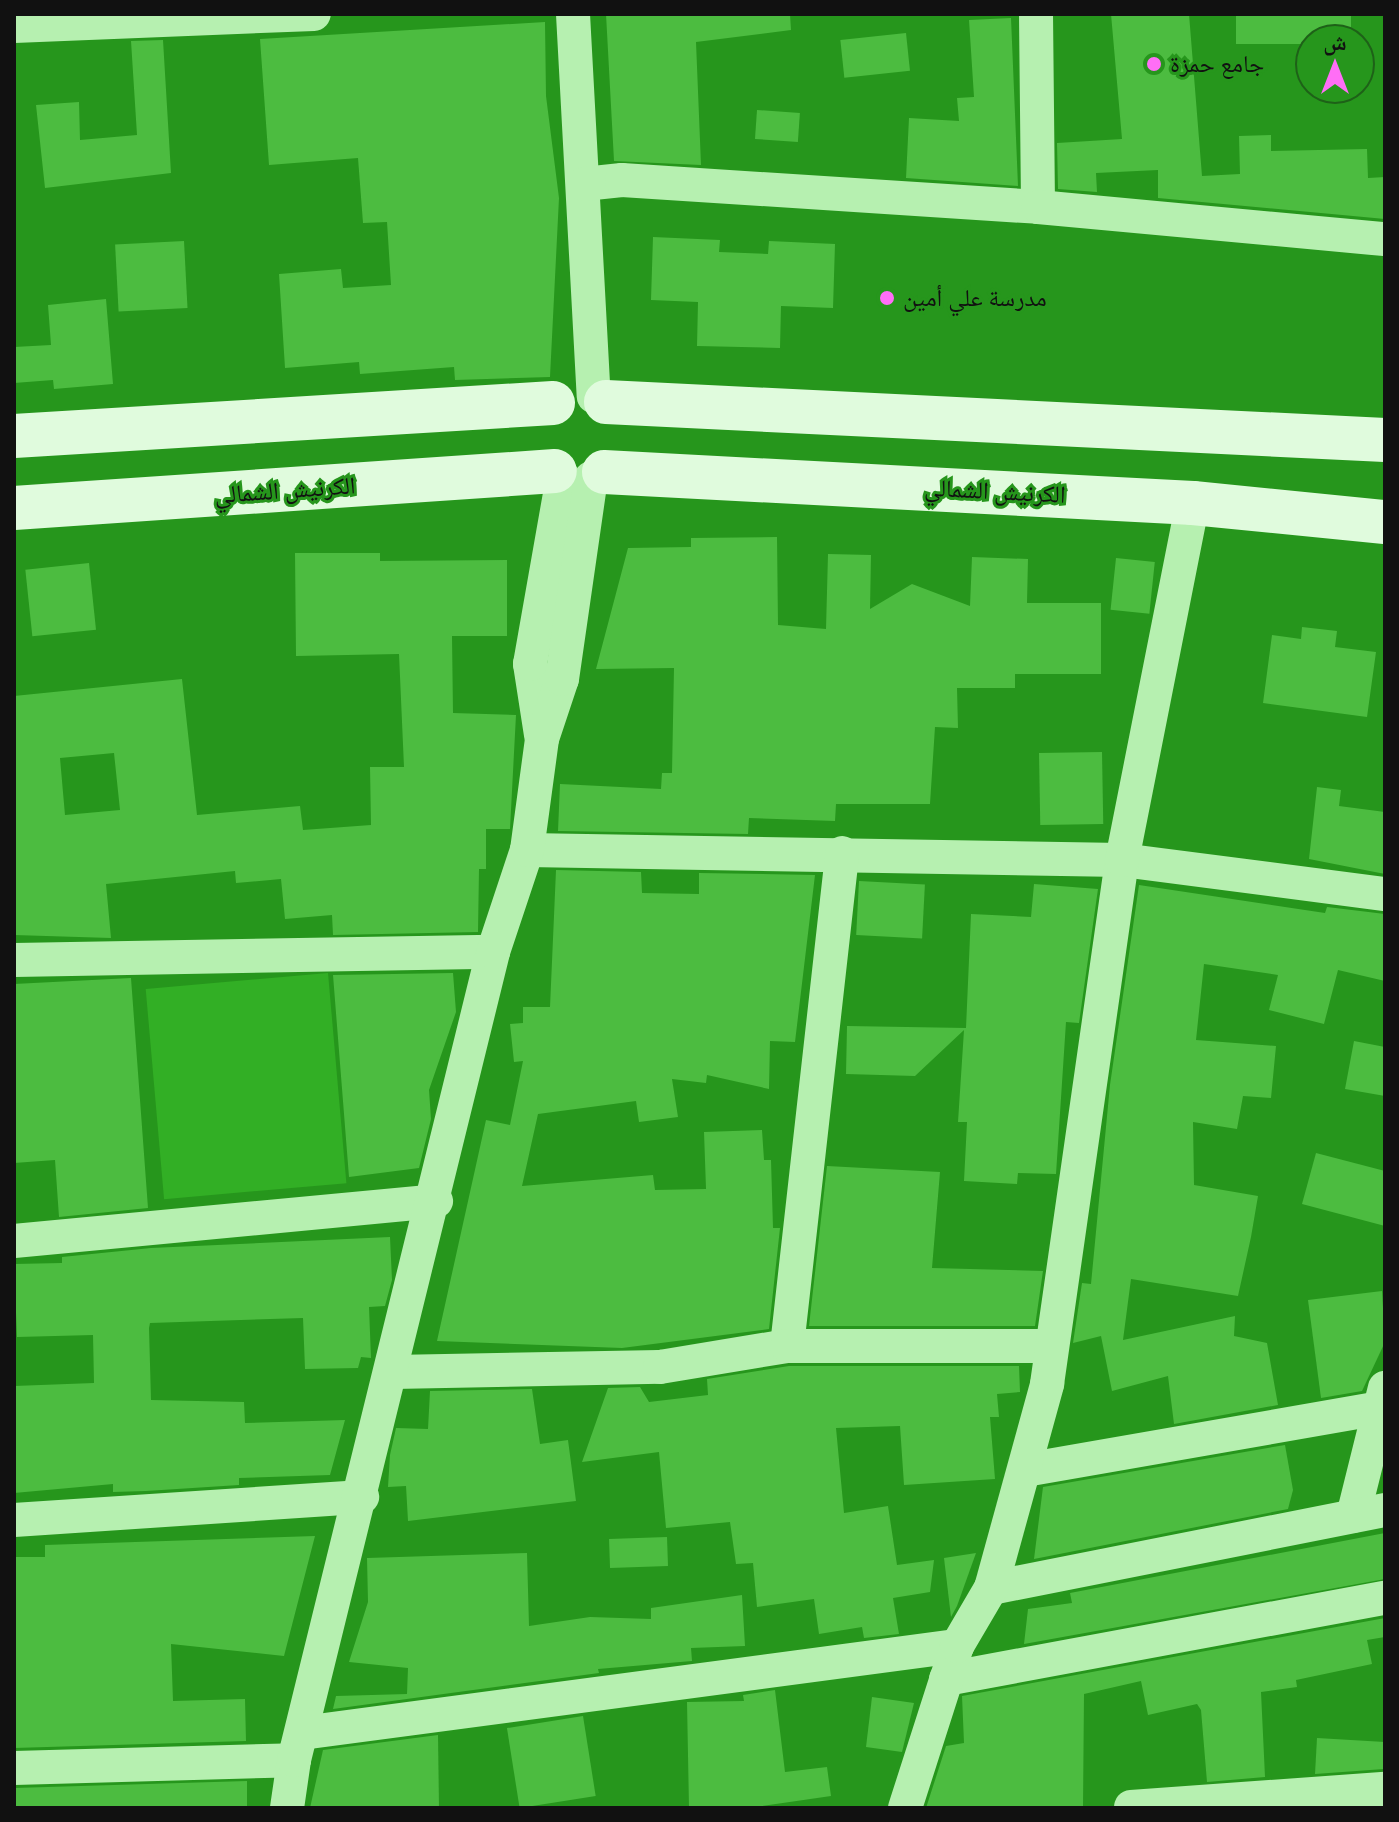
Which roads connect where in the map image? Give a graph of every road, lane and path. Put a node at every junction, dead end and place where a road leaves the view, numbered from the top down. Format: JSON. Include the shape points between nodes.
{"nodes":[{"id":1,"x":314,"y":14,"type":"edge"},
{"id":2,"x":573,"y":14,"type":"edge"},
{"id":3,"x":1036,"y":14,"type":"edge"},
{"id":4,"x":14,"y":26,"type":"edge"},
{"id":5,"x":584,"y":184,"type":"junction"},
{"id":6,"x":1038,"y":207,"type":"junction"},
{"id":7,"x":1385,"y":239,"type":"edge"},
{"id":8,"x":584,"y":400,"type":"junction"},
{"id":9,"x":14,"y":436,"type":"edge"},
{"id":10,"x":1385,"y":440,"type":"edge"},
{"id":11,"x":578,"y":475,"type":"junction"},
{"id":12,"x":1193,"y":503,"type":"junction"},
{"id":13,"x":14,"y":508,"type":"edge"},
{"id":14,"x":1385,"y":522,"type":"edge"},
{"id":15,"x":527,"y":850,"type":"junction"},
{"id":16,"x":842,"y":853,"type":"junction"},
{"id":17,"x":1122,"y":860,"type":"junction"},
{"id":18,"x":1385,"y":894,"type":"edge"},
{"id":19,"x":493,"y":952,"type":"junction"},
{"id":20,"x":14,"y":960,"type":"edge"},
{"id":21,"x":436,"y":1201,"type":"junction"},
{"id":22,"x":14,"y":1241,"type":"edge"},
{"id":23,"x":787,"y":1346,"type":"junction"},
{"id":24,"x":1050,"y":1346,"type":"junction"},
{"id":25,"x":393,"y":1372,"type":"junction"},
{"id":26,"x":1383,"y":1401,"type":"edge"},
{"id":27,"x":1025,"y":1470,"type":"junction"},
{"id":28,"x":362,"y":1497,"type":"junction"},
{"id":29,"x":1369,"y":1513,"type":"edge"},
{"id":30,"x":14,"y":1520,"type":"edge"},
{"id":31,"x":991,"y":1588,"type":"junction"},
{"id":32,"x":1385,"y":1598,"type":"edge"},
{"id":33,"x":957,"y":1646,"type":"junction"},
{"id":34,"x":946,"y":1679,"type":"junction"},
{"id":35,"x":298,"y":1746,"type":"junction"},
{"id":36,"x":14,"y":1768,"type":"edge"},
{"id":37,"x":1385,"y":1789,"type":"edge"},
{"id":38,"x":1131,"y":1807,"type":"edge"},
{"id":39,"x":287,"y":1808,"type":"edge"},
{"id":40,"x":905,"y":1808,"type":"edge"}],
"edges":[{"from":1,"to":4,"type":"street"},
{"from":2,"to":5,"type":"street"},
{"from":3,"to":6,"type":"street"},
{"from":5,"to":6,"type":"street","via":[[622,180]]},
{"from":5,"to":8,"type":"street"},
{"from":6,"to":7,"type":"street"},
{"from":8,"to":9,"type":"main road"},
{"from":8,"to":10,"type":"main road"},
{"from":8,"to":11,"type":"main road","via":[[537,428],[537,443]]},
{"from":8,"to":11,"type":"main road","via":[[621,424],[623,438],[614,463]]},
{"from":11,"to":12,"type":"main road","name":"الكرنيش الشمالي"},
{"from":11,"to":13,"type":"main road","name":"الكرنيش الشمالي"},
{"from":11,"to":15,"type":"street","via":[[530,664],[542,739]]},
{"from":12,"to":14,"type":"main road","name":"الكرنيش الشمالي"},
{"from":12,"to":17,"type":"street"},
{"from":15,"to":16,"type":"street"},
{"from":15,"to":19,"type":"street"},
{"from":16,"to":17,"type":"street"},
{"from":16,"to":23,"type":"street"},
{"from":17,"to":18,"type":"street"},
{"from":17,"to":24,"type":"street"},
{"from":19,"to":20,"type":"street"},
{"from":19,"to":21,"type":"street"},
{"from":21,"to":22,"type":"street"},
{"from":21,"to":25,"type":"street"},
{"from":23,"to":24,"type":"street"},
{"from":23,"to":25,"type":"street","via":[[660,1367]]},
{"from":24,"to":27,"type":"street","via":[[1047,1384]]},
{"from":25,"to":28,"type":"street"},
{"from":26,"to":27,"type":"street"},
{"from":26,"to":29,"type":"street"},
{"from":27,"to":31,"type":"street"},
{"from":28,"to":30,"type":"street"},
{"from":28,"to":35,"type":"street"},
{"from":29,"to":31,"type":"street"},
{"from":31,"to":33,"type":"street"},
{"from":32,"to":34,"type":"street"},
{"from":33,"to":34,"type":"street"},
{"from":33,"to":35,"type":"street"},
{"from":34,"to":40,"type":"street"},
{"from":35,"to":36,"type":"street"},
{"from":35,"to":39,"type":"street"},
{"from":37,"to":38,"type":"street"}]}
